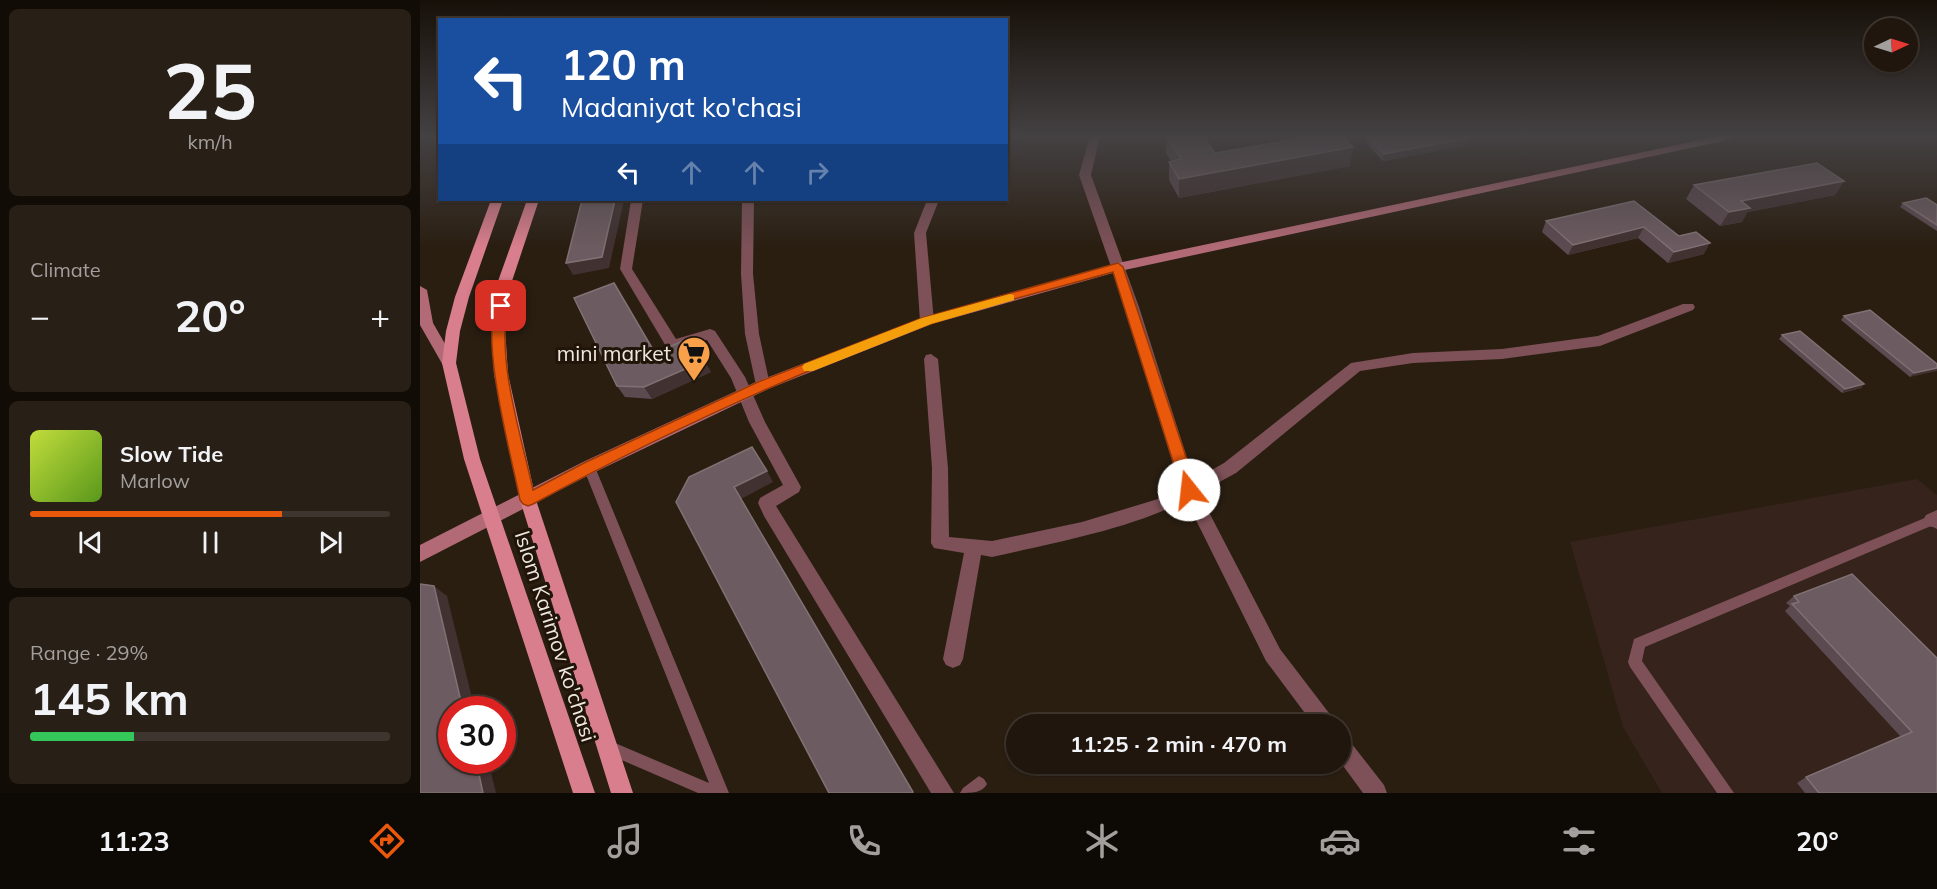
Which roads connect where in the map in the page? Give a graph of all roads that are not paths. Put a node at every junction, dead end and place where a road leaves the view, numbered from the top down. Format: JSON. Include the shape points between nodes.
{"nodes":[{"id":1,"x":1086,"y":173,"type":"edge"},
{"id":2,"x":1559,"y":173,"type":"edge"},
{"id":3,"x":497,"y":201,"type":"edge"},
{"id":4,"x":533,"y":201,"type":"edge"},
{"id":5,"x":637,"y":201,"type":"edge"},
{"id":6,"x":748,"y":201,"type":"edge"},
{"id":7,"x":933,"y":201,"type":"edge"},
{"id":8,"x":1118,"y":267,"type":"junction"},
{"id":9,"x":420,"y":290,"type":"edge"},
{"id":10,"x":1688,"y":307,"type":"dead end"},
{"id":11,"x":927,"y":321,"type":"junction"},
{"id":12,"x":931,"y":359,"type":"dead end"},
{"id":13,"x":449,"y":363,"type":"junction"},
{"id":14,"x":755,"y":389,"type":"junction"},
{"id":15,"x":589,"y":467,"type":"junction"},
{"id":16,"x":1189,"y":490,"type":"junction"},
{"id":17,"x":528,"y":500,"type":"junction"},
{"id":18,"x":493,"y":518,"type":"junction"},
{"id":19,"x":1935,"y":520,"type":"edge"},
{"id":20,"x":974,"y":547,"type":"junction"},
{"id":21,"x":420,"y":554,"type":"edge"},
{"id":22,"x":953,"y":659,"type":"dead end"},
{"id":23,"x":1317,"y":714,"type":"edge"},
{"id":24,"x":606,"y":747,"type":"junction"},
{"id":25,"x":1351,"y":759,"type":"edge"},
{"id":26,"x":585,"y":793,"type":"edge"},
{"id":27,"x":622,"y":793,"type":"edge"},
{"id":28,"x":716,"y":793,"type":"edge"},
{"id":29,"x":721,"y":793,"type":"edge"},
{"id":30,"x":943,"y":793,"type":"edge"},
{"id":31,"x":1376,"y":793,"type":"edge"},
{"id":32,"x":1726,"y":793,"type":"edge"}],
"edges":[{"from":1,"to":8,"type":"street"},
{"from":2,"to":8,"type":"street"},
{"from":3,"to":13,"type":"main road","via":[[462,297]]},
{"from":4,"to":17,"type":"main road","name":"Islom Karimov ko'chasi","via":[[504,284],[498,328],[501,374]]},
{"from":5,"to":14,"type":"street","via":[[626,269],[672,345],[710,334]]},
{"from":6,"to":14,"type":"street","via":[[747,274]]},
{"from":7,"to":11,"type":"street","via":[[920,233]]},
{"from":8,"to":11,"type":"street"},
{"from":8,"to":16,"type":"street"},
{"from":9,"to":13,"type":"street","name":"Islom Karimov ko'chasi","via":[[426,322]]},
{"from":10,"to":16,"type":"street","via":[[1600,341],[1356,367],[1230,468]]},
{"from":11,"to":14,"type":"street"},
{"from":12,"to":20,"type":"street","via":[[940,468],[940,543]]},
{"from":13,"to":18,"type":"main road","name":"Islom Karimov ko'chasi","via":[[472,459]]},
{"from":14,"to":15,"type":"street"},
{"from":14,"to":30,"type":"street","via":[[758,422],[793,487],[766,503]]},
{"from":15,"to":17,"type":"street"},
{"from":15,"to":29,"type":"lane"},
{"from":16,"to":20,"type":"street","via":[[1163,504],[1082,529],[992,549]]},
{"from":16,"to":23,"type":"street","via":[[1273,655]]},
{"from":17,"to":18,"type":"street"},
{"from":17,"to":24,"type":"main road","name":"Islom Karimov ko'chasi"},
{"from":18,"to":21,"type":"street"},
{"from":18,"to":26,"type":"main road","name":"Islom Karimov ko'chasi"},
{"from":19,"to":32,"type":"lane","via":[[1640,643],[1635,662]]},
{"from":20,"to":22,"type":"street"},
{"from":24,"to":27,"type":"main road","name":"Islom Karimov ko'chasi"},
{"from":24,"to":28,"type":"lane"},
{"from":25,"to":31,"type":"street"}]}
